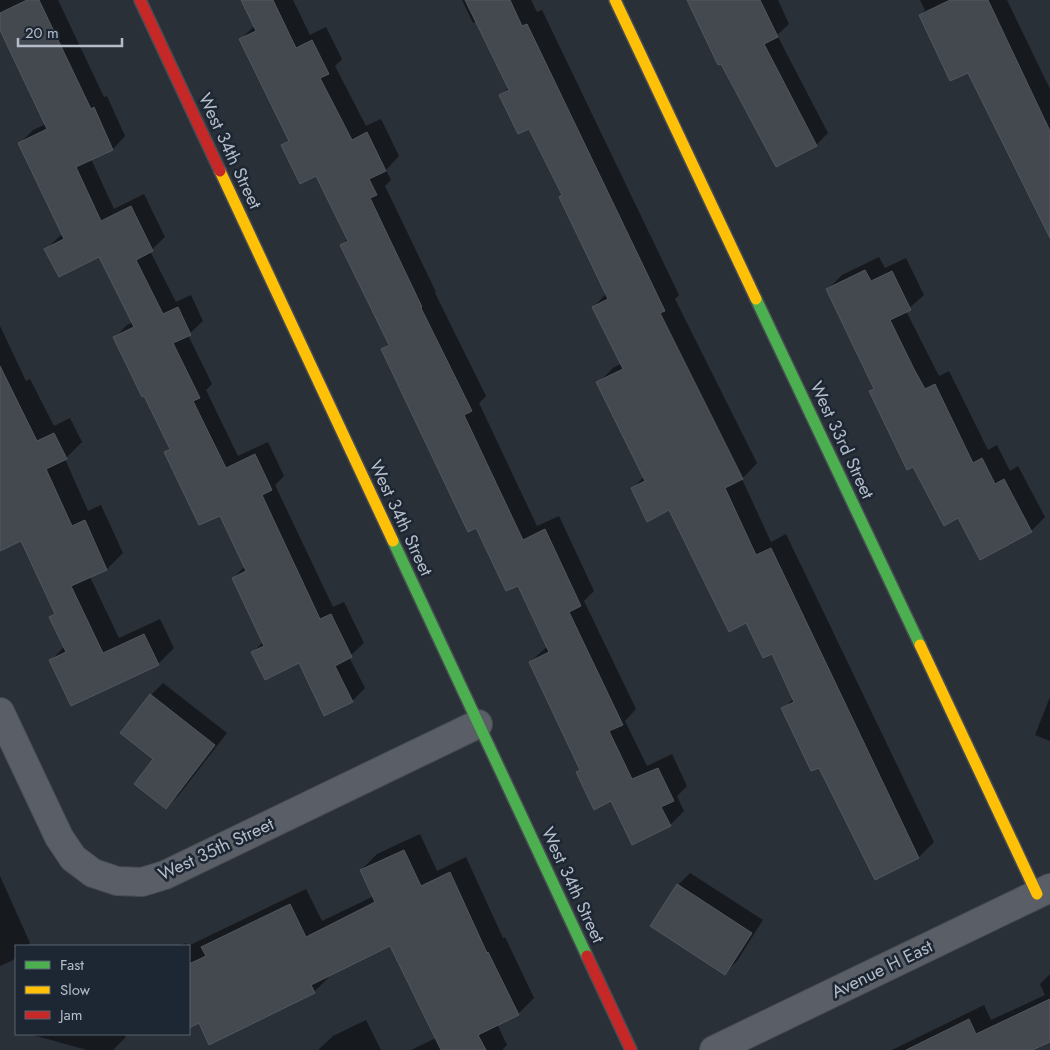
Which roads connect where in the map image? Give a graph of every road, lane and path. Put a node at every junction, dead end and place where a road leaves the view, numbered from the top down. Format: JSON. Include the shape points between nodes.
{"nodes":[{"id":1,"x":140,"y":0,"type":"edge"},
{"id":2,"x":615,"y":0,"type":"edge"},
{"id":3,"x":0,"y":712,"type":"edge"},
{"id":4,"x":478,"y":724,"type":"junction"},
{"id":5,"x":1044,"y":891,"type":"edge"},
{"id":6,"x":631,"y":1050,"type":"edge"},
{"id":7,"x":714,"y":1050,"type":"edge"}],
"edges":[{"from":1,"to":4,"type":"street","name":"West 34th Street"},
{"from":2,"to":5,"type":"street","name":"West 33rd Street"},
{"from":3,"to":4,"type":"street","name":"West 35th Street","via":[[59,837],[73,858],[93,873],[117,881],[142,882],[165,875]]},
{"from":4,"to":6,"type":"street","name":"West 34th Street"},
{"from":5,"to":7,"type":"street","name":"Avenue H East"}]}
